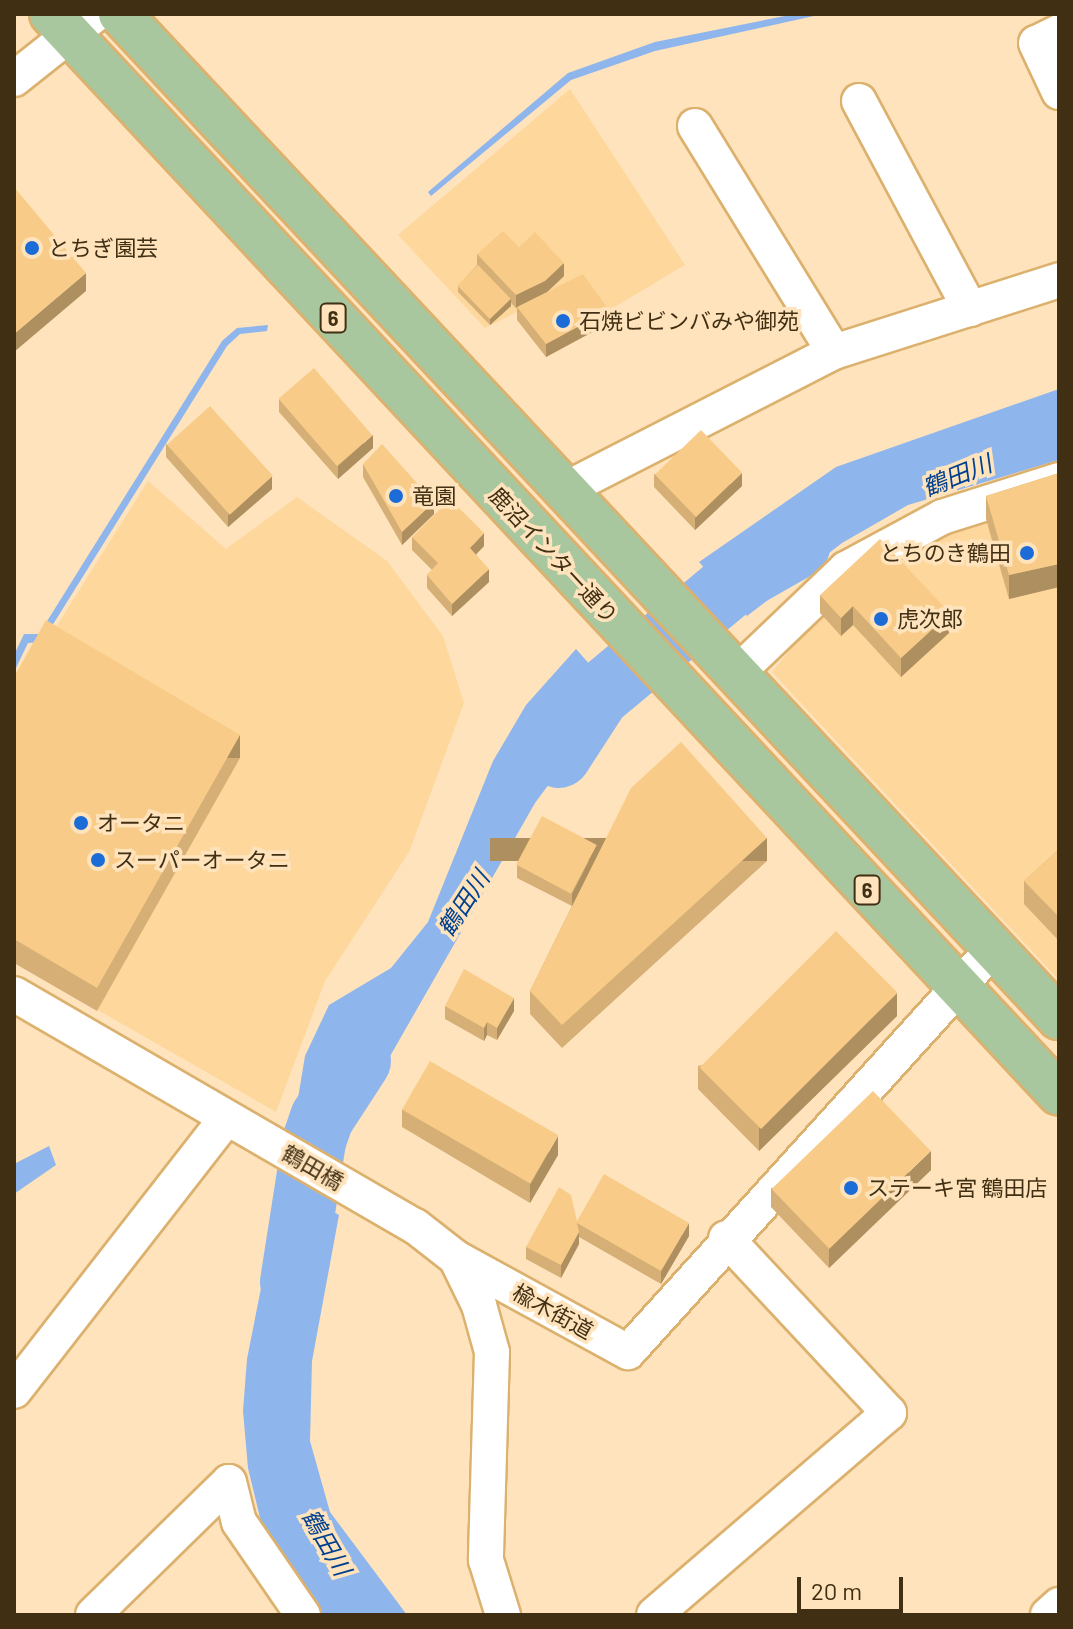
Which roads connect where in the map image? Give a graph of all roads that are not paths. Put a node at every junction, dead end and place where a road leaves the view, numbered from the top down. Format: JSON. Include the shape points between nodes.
{"nodes":[{"id":1,"x":120,"y":14,"type":"edge"},
{"id":2,"x":72,"y":21,"type":"edge"},
{"id":3,"x":1059,"y":32,"type":"edge"},
{"id":4,"x":14,"y":79,"type":"edge"},
{"id":5,"x":1059,"y":92,"type":"edge"},
{"id":6,"x":859,"y":101,"type":"dead end"},
{"id":7,"x":695,"y":126,"type":"dead end"},
{"id":8,"x":1059,"y":280,"type":"edge"},
{"id":9,"x":970,"y":309,"type":"junction"},
{"id":10,"x":834,"y":352,"type":"junction"},
{"id":11,"x":1059,"y":480,"type":"edge"},
{"id":12,"x":566,"y":489,"type":"junction"},
{"id":13,"x":726,"y":662,"type":"junction"},
{"id":14,"x":994,"y":948,"type":"junction"},
{"id":15,"x":957,"y":985,"type":"junction"},
{"id":16,"x":14,"y":994,"type":"edge"},
{"id":17,"x":1059,"y":1018,"type":"edge"},
{"id":18,"x":1059,"y":1094,"type":"edge"},
{"id":19,"x":226,"y":1119,"type":"junction"},
{"id":20,"x":352,"y":1189,"type":"joint"},
{"id":21,"x":726,"y":1238,"type":"junction"},
{"id":22,"x":456,"y":1258,"type":"junction"},
{"id":23,"x":14,"y":1391,"type":"edge"},
{"id":24,"x":1059,"y":1605,"type":"edge"},
{"id":25,"x":93,"y":1615,"type":"edge"},
{"id":26,"x":303,"y":1615,"type":"edge"},
{"id":27,"x":503,"y":1615,"type":"edge"},
{"id":28,"x":654,"y":1615,"type":"edge"},
{"id":29,"x":1048,"y":1615,"type":"edge"}],
"edges":[{"from":1,"to":12,"type":"main road","number":"6"},
{"from":2,"to":4,"type":"street"},
{"from":2,"to":15,"type":"main road","name":"鹿沼インター通り","number":"6","via":[[674,687]]},
{"from":3,"to":5,"type":"street","via":[[1036,43]]},
{"from":6,"to":9,"type":"street"},
{"from":7,"to":10,"type":"street"},
{"from":8,"to":9,"type":"street"},
{"from":9,"to":10,"type":"street"},
{"from":10,"to":12,"type":"street"},
{"from":11,"to":13,"type":"street","via":[[942,517],[846,569]]},
{"from":12,"to":13,"type":"main road","number":"6"},
{"from":13,"to":14,"type":"main road","number":"6"},
{"from":14,"to":15,"type":"street"},
{"from":14,"to":17,"type":"main road","number":"6"},
{"from":15,"to":18,"type":"main road","name":"鹿沼インター通り","number":"6"},
{"from":15,"to":21,"type":"street"},
{"from":16,"to":19,"type":"street"},
{"from":19,"to":20,"type":"street","name":"鶴田橋"},
{"from":19,"to":23,"type":"street"},
{"from":20,"to":22,"type":"street","name":"楡木街道"},
{"from":21,"to":22,"type":"street","name":"楡木街道","via":[[628,1352]]},
{"from":21,"to":28,"type":"street","via":[[889,1413]]},
{"from":22,"to":27,"type":"street","via":[[479,1305],[492,1352],[486,1560]]},
{"from":24,"to":29,"type":"street"},
{"from":25,"to":26,"type":"street","via":[[229,1482],[239,1522]]}]}
